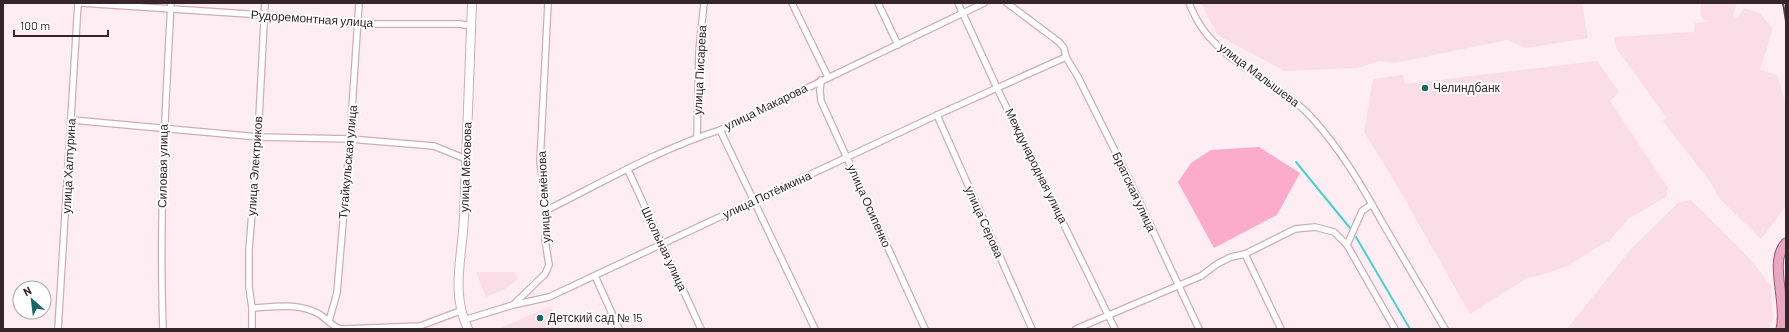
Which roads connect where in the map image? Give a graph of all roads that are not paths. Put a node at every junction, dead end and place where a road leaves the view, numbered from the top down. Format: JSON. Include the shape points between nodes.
{"nodes":[{"id":1,"x":78,"y":3,"type":"edge"},
{"id":2,"x":81,"y":3,"type":"edge"},
{"id":3,"x":265,"y":3,"type":"edge"},
{"id":4,"x":359,"y":3,"type":"edge"},
{"id":5,"x":472,"y":3,"type":"edge"},
{"id":6,"x":548,"y":3,"type":"edge"},
{"id":7,"x":704,"y":3,"type":"edge"},
{"id":8,"x":792,"y":3,"type":"edge"},
{"id":9,"x":878,"y":3,"type":"edge"},
{"id":10,"x":958,"y":3,"type":"edge"},
{"id":11,"x":984,"y":3,"type":"edge"},
{"id":12,"x":1007,"y":3,"type":"edge"},
{"id":13,"x":1189,"y":3,"type":"edge"},
{"id":14,"x":170,"y":6,"type":"edge"},
{"id":15,"x":962,"y":12,"type":"junction"},
{"id":16,"x":264,"y":15,"type":"junction"},
{"id":17,"x":357,"y":24,"type":"junction"},
{"id":18,"x":471,"y":26,"type":"junction"},
{"id":19,"x":898,"y":45,"type":"junction"},
{"id":20,"x":1066,"y":57,"type":"junction"},
{"id":21,"x":828,"y":77,"type":"junction"},
{"id":22,"x":821,"y":80,"type":"junction"},
{"id":23,"x":997,"y":88,"type":"junction"},
{"id":24,"x":937,"y":115,"type":"junction"},
{"id":25,"x":72,"y":120,"type":"junction"},
{"id":26,"x":164,"y":130,"type":"junction"},
{"id":27,"x":720,"y":130,"type":"junction"},
{"id":28,"x":258,"y":137,"type":"junction"},
{"id":29,"x":697,"y":137,"type":"junction"},
{"id":30,"x":350,"y":139,"type":"junction"},
{"id":31,"x":848,"y":158,"type":"junction"},
{"id":32,"x":466,"y":159,"type":"junction"},
{"id":33,"x":628,"y":170,"type":"junction"},
{"id":34,"x":755,"y":200,"type":"junction"},
{"id":35,"x":1372,"y":204,"type":"junction"},
{"id":36,"x":547,"y":210,"type":"junction"},
{"id":37,"x":1786,"y":243,"type":"edge"},
{"id":38,"x":662,"y":244,"type":"junction"},
{"id":39,"x":1347,"y":245,"type":"junction"},
{"id":40,"x":1245,"y":254,"type":"junction"},
{"id":41,"x":595,"y":276,"type":"junction"},
{"id":42,"x":1178,"y":286,"type":"junction"},
{"id":43,"x":513,"y":305,"type":"junction"},
{"id":44,"x":252,"y":308,"type":"junction"},
{"id":45,"x":460,"y":311,"type":"junction"},
{"id":46,"x":1108,"y":315,"type":"junction"},
{"id":47,"x":464,"y":320,"type":"junction"},
{"id":48,"x":329,"y":321,"type":"junction"},
{"id":49,"x":58,"y":329,"type":"edge"},
{"id":50,"x":163,"y":329,"type":"edge"},
{"id":51,"x":252,"y":329,"type":"edge"},
{"id":52,"x":343,"y":329,"type":"edge"},
{"id":53,"x":468,"y":329,"type":"edge"},
{"id":54,"x":619,"y":329,"type":"edge"},
{"id":55,"x":701,"y":329,"type":"edge"},
{"id":56,"x":815,"y":329,"type":"edge"},
{"id":57,"x":926,"y":329,"type":"edge"},
{"id":58,"x":1032,"y":329,"type":"edge"},
{"id":59,"x":1076,"y":329,"type":"edge"},
{"id":60,"x":1115,"y":329,"type":"edge"},
{"id":61,"x":1199,"y":329,"type":"edge"},
{"id":62,"x":1281,"y":329,"type":"edge"},
{"id":63,"x":1395,"y":329,"type":"edge"},
{"id":64,"x":1445,"y":329,"type":"edge"},
{"id":65,"x":1781,"y":329,"type":"edge"}],
"edges":[{"from":1,"to":25,"type":"street","name":"улица Халтурина"},
{"from":2,"to":14,"type":"street","name":"Рудоремонтная улица"},
{"from":3,"to":16,"type":"street","name":"улица Электриков"},
{"from":4,"to":17,"type":"street","name":"Тугайкульская улица"},
{"from":5,"to":18,"type":"street","name":"улица Меховова"},
{"from":6,"to":36,"type":"street","name":"улица Семёнова","via":[[540,162]]},
{"from":7,"to":29,"type":"street","name":"улица Писарева","via":[[699,51]]},
{"from":8,"to":21,"type":"street"},
{"from":9,"to":19,"type":"street"},
{"from":10,"to":15,"type":"street","name":"Международная улица"},
{"from":11,"to":15,"type":"street","name":"улица Макарова"},
{"from":12,"to":20,"type":"street","name":"Братская улица","via":[[1059,42],[1066,52]]},
{"from":13,"to":35,"type":"street","name":"улица Малышева","via":[[1198,22],[1219,47],[1293,98],[1313,118],[1354,172]]},
{"from":14,"to":16,"type":"street","name":"Рудоремонтная улица"},
{"from":14,"to":26,"type":"street","name":"Силовая улица"},
{"from":15,"to":19,"type":"street","name":"улица Макарова"},
{"from":15,"to":23,"type":"street","name":"Международная улица"},
{"from":16,"to":17,"type":"street","name":"Рудоремонтная улица"},
{"from":16,"to":28,"type":"street","name":"улица Электриков"},
{"from":17,"to":18,"type":"street","name":"Рудоремонтная улица"},
{"from":17,"to":30,"type":"street","name":"Тугайкульская улица"},
{"from":18,"to":32,"type":"street","name":"улица Меховова"},
{"from":19,"to":21,"type":"street","name":"улица Макарова"},
{"from":20,"to":23,"type":"street","name":"улица Потёмкина"},
{"from":20,"to":42,"type":"street","name":"Братская улица","via":[[1125,171]]},
{"from":21,"to":22,"type":"street","name":"улица Макарова"},
{"from":22,"to":27,"type":"street","name":"улица Макарова"},
{"from":22,"to":31,"type":"street","name":"улица Осипенко","via":[[821,101]]},
{"from":23,"to":24,"type":"street","name":"улица Потёмкина"},
{"from":23,"to":46,"type":"street","name":"Международная улица"},
{"from":24,"to":31,"type":"street","name":"улица Потёмкина"},
{"from":24,"to":58,"type":"street","name":"улица Серова"},
{"from":25,"to":26,"type":"street"},
{"from":25,"to":49,"type":"street","name":"улица Халтурина"},
{"from":26,"to":28,"type":"street"},
{"from":26,"to":50,"type":"street","name":"Силовая улица","via":[[160,252]]},
{"from":27,"to":29,"type":"street","name":"улица Макарова"},
{"from":27,"to":34,"type":"street"},
{"from":28,"to":30,"type":"street"},
{"from":28,"to":44,"type":"street","name":"улица Электриков","via":[[249,250]]},
{"from":29,"to":33,"type":"street","name":"улица Макарова"},
{"from":30,"to":32,"type":"street","via":[[434,146]]},
{"from":30,"to":48,"type":"street","name":"Тугайкульская улица","via":[[337,293]]},
{"from":31,"to":34,"type":"street","name":"улица Потёмкина"},
{"from":31,"to":57,"type":"street","name":"улица Осипенко"},
{"from":32,"to":45,"type":"street","name":"улица Меховова","via":[[464,218],[457,287]]},
{"from":33,"to":36,"type":"street","name":"улица Макарова"},
{"from":33,"to":38,"type":"street","name":"Школьная улица"},
{"from":34,"to":38,"type":"street","name":"улица Потёмкина"},
{"from":34,"to":56,"type":"street"},
{"from":35,"to":39,"type":"street","via":[[1362,211]]},
{"from":35,"to":64,"type":"street","name":"улица Малышева"},
{"from":36,"to":43,"type":"street","name":"улица Семёнова","via":[[545,239],[549,265],[545,274]]},
{"from":37,"to":65,"type":"main road","via":[[1782,246],[1778,258],[1783,304]]},
{"from":38,"to":41,"type":"street","name":"улица Потёмкина"},
{"from":38,"to":55,"type":"street","name":"Школьная улица"},
{"from":39,"to":40,"type":"street","via":[[1334,232],[1315,227],[1295,229]]},
{"from":39,"to":63,"type":"street"},
{"from":40,"to":42,"type":"street","via":[[1231,257],[1201,276]]},
{"from":40,"to":62,"type":"street"},
{"from":41,"to":43,"type":"street","name":"улица Потёмкина","via":[[549,297]]},
{"from":41,"to":54,"type":"street"},
{"from":42,"to":46,"type":"street"},
{"from":42,"to":61,"type":"street","name":"Братская улица"},
{"from":43,"to":47,"type":"street","name":"улица Потёмкина"},
{"from":44,"to":48,"type":"street","via":[[298,307],[319,314]]},
{"from":44,"to":51,"type":"street","name":"улица Электриков"},
{"from":45,"to":47,"type":"street","name":"улица Меховова"},
{"from":45,"to":52,"type":"street","via":[[420,326]]},
{"from":46,"to":59,"type":"street"},
{"from":46,"to":60,"type":"street","name":"Международная улица"},
{"from":47,"to":53,"type":"street","name":"улица Меховова"},
{"from":48,"to":52,"type":"street"}]}
